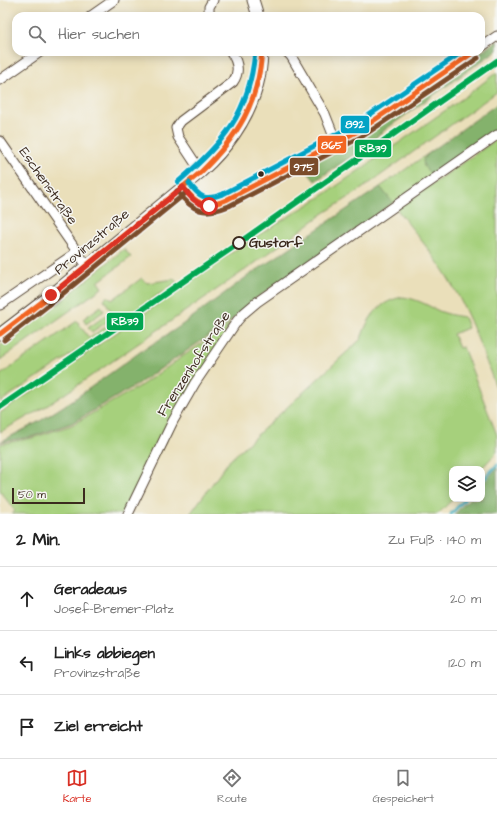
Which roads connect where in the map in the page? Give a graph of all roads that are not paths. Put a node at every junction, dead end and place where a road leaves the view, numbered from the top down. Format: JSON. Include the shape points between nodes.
{"nodes":[{"id":1,"x":114,"y":0,"type":"edge"},
{"id":2,"x":213,"y":0,"type":"edge"},
{"id":3,"x":253,"y":0,"type":"edge"},
{"id":4,"x":97,"y":12,"type":"edge"},
{"id":5,"x":208,"y":12,"type":"edge"},
{"id":6,"x":257,"y":12,"type":"edge"},
{"id":7,"x":497,"y":36,"type":"edge"},
{"id":8,"x":485,"y":44,"type":"edge"},
{"id":9,"x":34,"y":56,"type":"edge"},
{"id":10,"x":234,"y":56,"type":"edge"},
{"id":11,"x":261,"y":56,"type":"edge"},
{"id":12,"x":291,"y":56,"type":"edge"},
{"id":13,"x":468,"y":56,"type":"edge"},
{"id":14,"x":0,"y":80,"type":"edge"},
{"id":15,"x":497,"y":135,"type":"edge"},
{"id":16,"x":0,"y":141,"type":"edge"},
{"id":17,"x":336,"y":142,"type":"junction"},
{"id":18,"x":201,"y":172,"type":"junction"},
{"id":19,"x":183,"y":187,"type":"junction"},
{"id":20,"x":77,"y":252,"type":"junction"},
{"id":21,"x":87,"y":266,"type":"junction"},
{"id":22,"x":0,"y":305,"type":"edge"},
{"id":23,"x":0,"y":334,"type":"edge"},
{"id":24,"x":128,"y":514,"type":"edge"}],
"edges":[{"from":1,"to":4,"type":"street"},
{"from":2,"to":5,"type":"street"},
{"from":3,"to":6,"type":"street"},
{"from":7,"to":8,"type":"street"},
{"from":9,"to":14,"type":"street"},
{"from":10,"to":18,"type":"street","via":[[238,66],[233,82],[176,126],[178,137]]},
{"from":11,"to":18,"type":"street","name":"Provinzstraße","via":[[258,82],[245,118],[230,141]]},
{"from":12,"to":17,"type":"street","via":[[325,114]]},
{"from":13,"to":17,"type":"street","via":[[371,123]]},
{"from":15,"to":24,"type":"street","name":"Frenzenhofstraße","via":[[244,313],[223,340],[179,410]]},
{"from":16,"to":20,"type":"street","name":"Eschenstraße"},
{"from":17,"to":19,"type":"street","via":[[216,205],[198,203]]},
{"from":18,"to":19,"type":"street","name":"Provinzstraße"},
{"from":19,"to":21,"type":"street","name":"Provinzstraße"},
{"from":20,"to":21,"type":"street","name":"Eschenstraße"},
{"from":20,"to":22,"type":"street","name":"Provinzstraße"},
{"from":21,"to":23,"type":"street","name":"Provinzstraße"}]}
